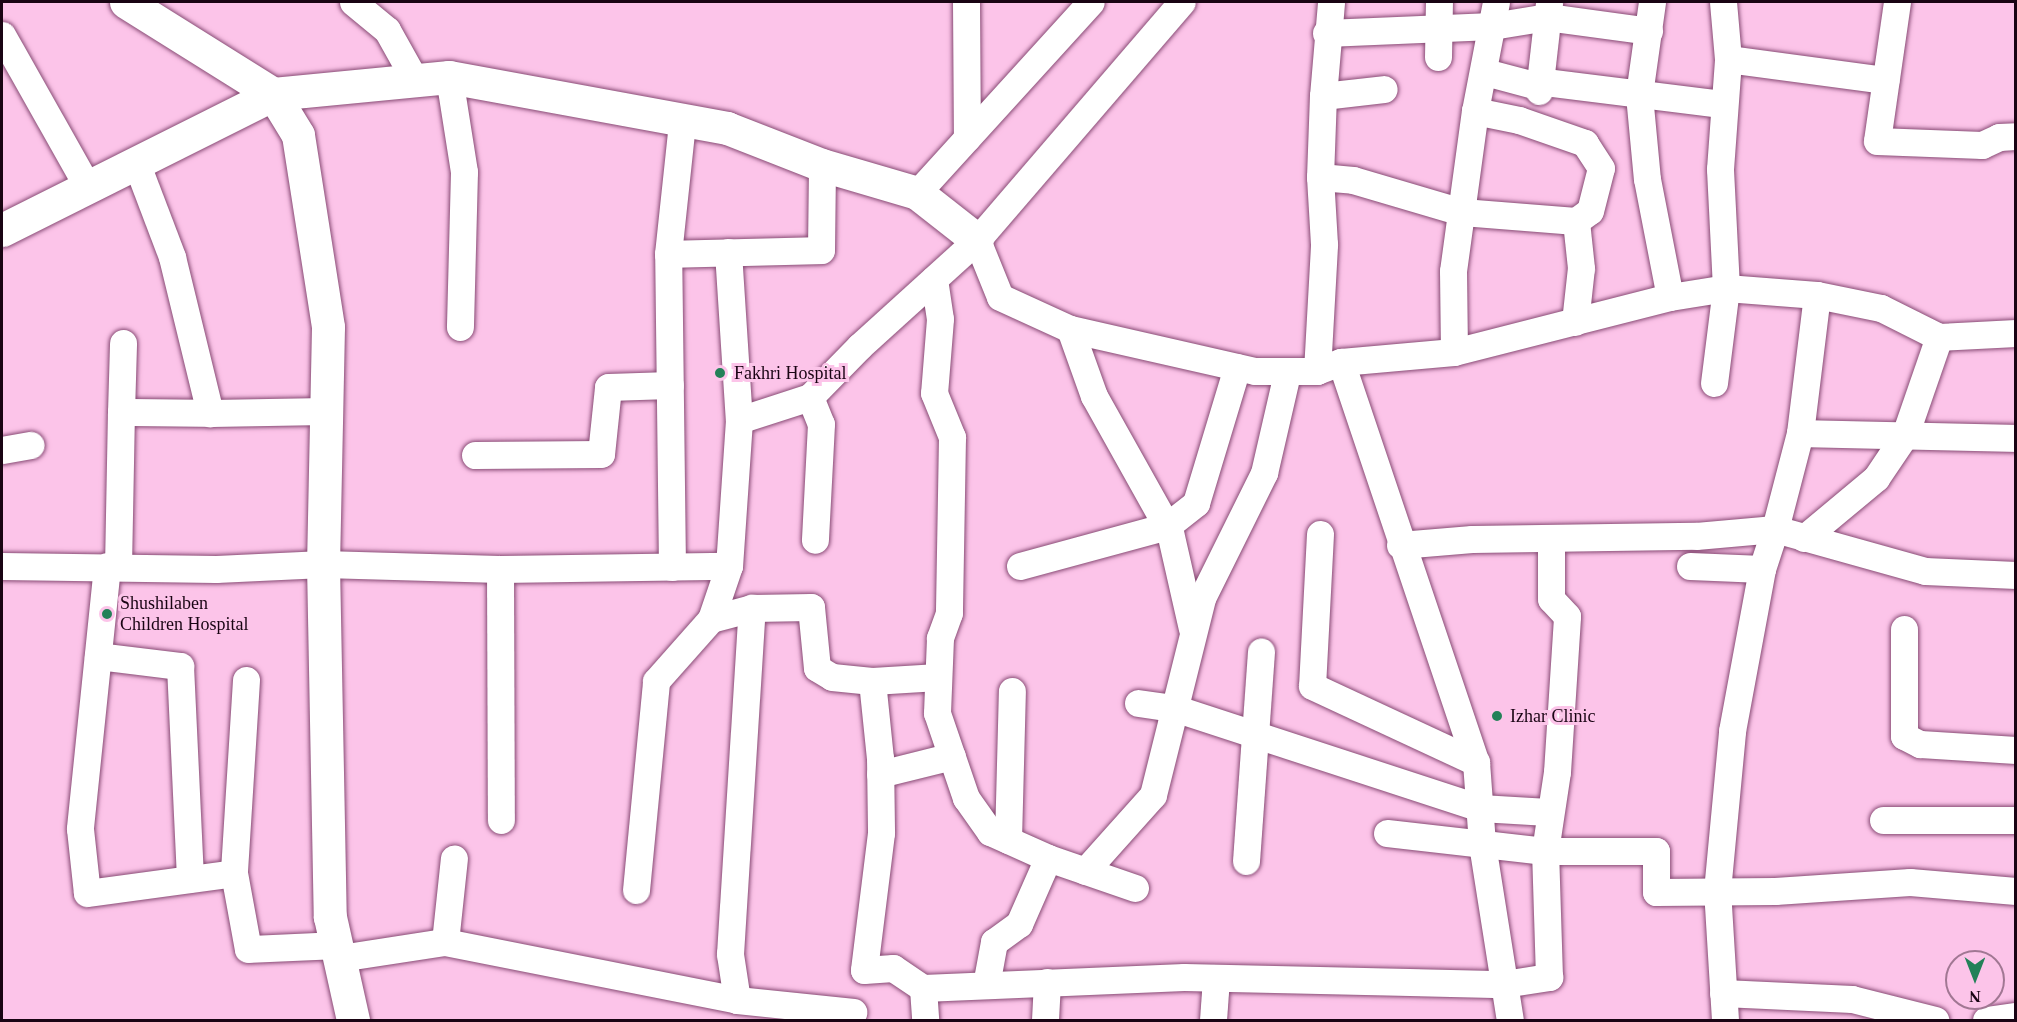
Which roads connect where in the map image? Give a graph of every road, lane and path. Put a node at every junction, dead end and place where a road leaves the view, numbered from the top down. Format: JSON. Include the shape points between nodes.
{"nodes":[{"id":1,"x":126,"y":2,"type":"edge"},
{"id":2,"x":353,"y":2,"type":"edge"},
{"id":3,"x":966,"y":2,"type":"edge"},
{"id":4,"x":1182,"y":2,"type":"edge"},
{"id":5,"x":1331,"y":2,"type":"edge"},
{"id":6,"x":1439,"y":2,"type":"edge"},
{"id":7,"x":1652,"y":2,"type":"edge"},
{"id":8,"x":1723,"y":2,"type":"edge"},
{"id":9,"x":1897,"y":2,"type":"edge"},
{"id":10,"x":1083,"y":6,"type":"edge"},
{"id":11,"x":1548,"y":9,"type":"edge"},
{"id":12,"x":1494,"y":14,"type":"edge"},
{"id":13,"x":1438,"y":28,"type":"junction"},
{"id":14,"x":1649,"y":31,"type":"junction"},
{"id":15,"x":1326,"y":33,"type":"junction"},
{"id":16,"x":2,"y":35,"type":"edge"},
{"id":17,"x":1438,"y":57,"type":"dead end"},
{"id":18,"x":1728,"y":59,"type":"junction"},
{"id":19,"x":1485,"y":72,"type":"junction"},
{"id":20,"x":449,"y":77,"type":"junction"},
{"id":21,"x":415,"y":80,"type":"junction"},
{"id":22,"x":1886,"y":80,"type":"junction"},
{"id":23,"x":1538,"y":86,"type":"junction"},
{"id":24,"x":1384,"y":89,"type":"dead end"},
{"id":25,"x":273,"y":94,"type":"junction"},
{"id":26,"x":1639,"y":95,"type":"junction"},
{"id":27,"x":1323,"y":96,"type":"junction"},
{"id":28,"x":1722,"y":104,"type":"junction"},
{"id":29,"x":1475,"y":111,"type":"junction"},
{"id":30,"x":682,"y":122,"type":"junction"},
{"id":31,"x":2016,"y":136,"type":"edge"},
{"id":32,"x":967,"y":138,"type":"junction"},
{"id":33,"x":136,"y":162,"type":"junction"},
{"id":34,"x":822,"y":165,"type":"junction"},
{"id":35,"x":1320,"y":177,"type":"junction"},
{"id":36,"x":87,"y":186,"type":"junction"},
{"id":37,"x":917,"y":193,"type":"junction"},
{"id":38,"x":1462,"y":212,"type":"junction"},
{"id":39,"x":1576,"y":221,"type":"junction"},
{"id":40,"x":2,"y":230,"type":"edge"},
{"id":41,"x":977,"y":240,"type":"junction"},
{"id":42,"x":728,"y":252,"type":"junction"},
{"id":43,"x":668,"y":254,"type":"junction"},
{"id":44,"x":934,"y":279,"type":"junction"},
{"id":45,"x":1726,"y":288,"type":"junction"},
{"id":46,"x":1817,"y":295,"type":"junction"},
{"id":47,"x":1670,"y":297,"type":"junction"},
{"id":48,"x":1575,"y":322,"type":"junction"},
{"id":49,"x":460,"y":327,"type":"dead end"},
{"id":50,"x":1070,"y":329,"type":"junction"},
{"id":51,"x":2016,"y":333,"type":"edge"},
{"id":52,"x":1939,"y":337,"type":"junction"},
{"id":53,"x":123,"y":343,"type":"dead end"},
{"id":54,"x":1454,"y":352,"type":"junction"},
{"id":55,"x":1237,"y":367,"type":"junction"},
{"id":56,"x":1329,"y":367,"type":"junction"},
{"id":57,"x":1287,"y":374,"type":"junction"},
{"id":58,"x":1714,"y":383,"type":"dead end"},
{"id":59,"x":670,"y":385,"type":"junction"},
{"id":60,"x":810,"y":397,"type":"junction"},
{"id":61,"x":326,"y":411,"type":"junction"},
{"id":62,"x":121,"y":412,"type":"junction"},
{"id":63,"x":210,"y":413,"type":"junction"},
{"id":64,"x":739,"y":420,"type":"junction"},
{"id":65,"x":1800,"y":433,"type":"junction"},
{"id":66,"x":1905,"y":435,"type":"junction"},
{"id":67,"x":2016,"y":438,"type":"edge"},
{"id":68,"x":32,"y":445,"type":"dead end"},
{"id":69,"x":2,"y":450,"type":"edge"},
{"id":70,"x":475,"y":455,"type":"dead end"},
{"id":71,"x":1167,"y":526,"type":"junction"},
{"id":72,"x":1775,"y":529,"type":"junction"},
{"id":73,"x":1320,"y":534,"type":"dead end"},
{"id":74,"x":1551,"y":538,"type":"junction"},
{"id":75,"x":1804,"y":538,"type":"junction"},
{"id":76,"x":815,"y":540,"type":"dead end"},
{"id":77,"x":1400,"y":545,"type":"junction"},
{"id":78,"x":323,"y":564,"type":"junction"},
{"id":79,"x":2,"y":566,"type":"edge"},
{"id":80,"x":112,"y":566,"type":"junction"},
{"id":81,"x":729,"y":566,"type":"junction"},
{"id":82,"x":1020,"y":566,"type":"dead end"},
{"id":83,"x":1690,"y":566,"type":"dead end"},
{"id":84,"x":672,"y":567,"type":"junction"},
{"id":85,"x":500,"y":569,"type":"junction"},
{"id":86,"x":1762,"y":569,"type":"junction"},
{"id":87,"x":2016,"y":575,"type":"edge"},
{"id":88,"x":752,"y":608,"type":"junction"},
{"id":89,"x":711,"y":619,"type":"junction"},
{"id":90,"x":1904,"y":629,"type":"dead end"},
{"id":91,"x":1193,"y":634,"type":"junction"},
{"id":92,"x":1261,"y":652,"type":"dead end"},
{"id":93,"x":98,"y":656,"type":"junction"},
{"id":94,"x":938,"y":677,"type":"junction"},
{"id":95,"x":246,"y":680,"type":"dead end"},
{"id":96,"x":872,"y":681,"type":"junction"},
{"id":97,"x":1012,"y":691,"type":"dead end"},
{"id":98,"x":1138,"y":703,"type":"dead end"},
{"id":99,"x":1174,"y":708,"type":"junction"},
{"id":100,"x":1252,"y":733,"type":"junction"},
{"id":101,"x":2016,"y":750,"type":"edge"},
{"id":102,"x":952,"y":756,"type":"junction"},
{"id":103,"x":1476,"y":762,"type":"junction"},
{"id":104,"x":880,"y":774,"type":"junction"},
{"id":105,"x":1480,"y":808,"type":"junction"},
{"id":106,"x":1548,"y":812,"type":"junction"},
{"id":107,"x":501,"y":820,"type":"dead end"},
{"id":108,"x":1883,"y":820,"type":"dead end"},
{"id":109,"x":2016,"y":820,"type":"edge"},
{"id":110,"x":1387,"y":833,"type":"dead end"},
{"id":111,"x":1008,"y":840,"type":"junction"},
{"id":112,"x":1482,"y":844,"type":"junction"},
{"id":113,"x":1545,"y":851,"type":"junction"},
{"id":114,"x":454,"y":858,"type":"dead end"},
{"id":115,"x":1048,"y":858,"type":"junction"},
{"id":116,"x":1246,"y":861,"type":"dead end"},
{"id":117,"x":1085,"y":871,"type":"junction"},
{"id":118,"x":234,"y":873,"type":"junction"},
{"id":119,"x":190,"y":879,"type":"junction"},
{"id":120,"x":1135,"y":888,"type":"dead end"},
{"id":121,"x":636,"y":890,"type":"dead end"},
{"id":122,"x":1717,"y":891,"type":"junction"},
{"id":123,"x":2016,"y":891,"type":"edge"},
{"id":124,"x":445,"y":942,"type":"junction"},
{"id":125,"x":338,"y":951,"type":"junction"},
{"id":126,"x":1216,"y":978,"type":"junction"},
{"id":127,"x":1047,"y":982,"type":"junction"},
{"id":128,"x":1504,"y":984,"type":"junction"},
{"id":129,"x":986,"y":985,"type":"junction"},
{"id":130,"x":923,"y":988,"type":"junction"},
{"id":131,"x":1723,"y":993,"type":"junction"},
{"id":132,"x":737,"y":1000,"type":"junction"},
{"id":133,"x":853,"y":1012,"type":"dead end"},
{"id":134,"x":2016,"y":1016,"type":"edge"},
{"id":135,"x":353,"y":1020,"type":"edge"},
{"id":136,"x":925,"y":1020,"type":"edge"},
{"id":137,"x":1045,"y":1020,"type":"edge"},
{"id":138,"x":1213,"y":1020,"type":"edge"},
{"id":139,"x":1510,"y":1020,"type":"edge"},
{"id":140,"x":1725,"y":1020,"type":"edge"},
{"id":141,"x":1935,"y":1020,"type":"edge"},
{"id":142,"x":1986,"y":1020,"type":"edge"}],
"edges":[{"from":1,"to":25,"type":"main road"},
{"from":2,"to":21,"type":"street","via":[[387,30]]},
{"from":3,"to":32,"type":"street"},
{"from":4,"to":41,"type":"street"},
{"from":5,"to":15,"type":"street"},
{"from":6,"to":13,"type":"street"},
{"from":7,"to":14,"type":"street"},
{"from":8,"to":18,"type":"street"},
{"from":9,"to":22,"type":"street"},
{"from":10,"to":32,"type":"street"},
{"from":11,"to":12,"type":"street"},
{"from":11,"to":14,"type":"street"},
{"from":11,"to":23,"type":"street"},
{"from":12,"to":13,"type":"street"},
{"from":12,"to":19,"type":"street"},
{"from":13,"to":15,"type":"street"},
{"from":13,"to":17,"type":"street"},
{"from":14,"to":26,"type":"street"},
{"from":15,"to":27,"type":"street"},
{"from":16,"to":36,"type":"street"},
{"from":18,"to":22,"type":"street"},
{"from":18,"to":28,"type":"street"},
{"from":19,"to":23,"type":"street"},
{"from":19,"to":29,"type":"street"},
{"from":20,"to":21,"type":"main road"},
{"from":20,"to":30,"type":"main road"},
{"from":20,"to":49,"type":"street","via":[[464,172]]},
{"from":21,"to":25,"type":"main road"},
{"from":22,"to":31,"type":"street","via":[[1877,141],[1982,145],[1999,137]]},
{"from":23,"to":26,"type":"street"},
{"from":24,"to":27,"type":"street"},
{"from":25,"to":33,"type":"main road"},
{"from":25,"to":61,"type":"main road","via":[[298,135],[328,327]]},
{"from":26,"to":28,"type":"street"},
{"from":26,"to":47,"type":"street","via":[[1647,179]]},
{"from":27,"to":35,"type":"street"},
{"from":28,"to":45,"type":"street","via":[[1720,169]]},
{"from":29,"to":38,"type":"street"},
{"from":29,"to":39,"type":"street","via":[[1520,120],[1585,142],[1601,168],[1590,211]]},
{"from":30,"to":34,"type":"main road","via":[[727,128]]},
{"from":30,"to":43,"type":"street"},
{"from":32,"to":37,"type":"street"},
{"from":33,"to":36,"type":"main road"},
{"from":33,"to":63,"type":"street","via":[[172,257]]},
{"from":34,"to":37,"type":"main road"},
{"from":34,"to":42,"type":"street","via":[[821,250]]},
{"from":35,"to":38,"type":"street","via":[[1353,180]]},
{"from":35,"to":56,"type":"street"},
{"from":36,"to":40,"type":"main road"},
{"from":37,"to":41,"type":"main road"},
{"from":38,"to":39,"type":"street"},
{"from":38,"to":54,"type":"street","via":[[1453,271]]},
{"from":39,"to":48,"type":"street","via":[[1581,268]]},
{"from":41,"to":44,"type":"street"},
{"from":41,"to":50,"type":"street","via":[[1000,297]]},
{"from":42,"to":43,"type":"street"},
{"from":42,"to":64,"type":"street"},
{"from":43,"to":59,"type":"street"},
{"from":44,"to":60,"type":"street"},
{"from":44,"to":94,"type":"street","via":[[940,319],[934,393],[952,437],[949,613],[940,638]]},
{"from":45,"to":46,"type":"street"},
{"from":45,"to":47,"type":"street"},
{"from":45,"to":58,"type":"street"},
{"from":46,"to":52,"type":"street","via":[[1881,308]]},
{"from":46,"to":65,"type":"street"},
{"from":47,"to":48,"type":"street"},
{"from":48,"to":54,"type":"street"},
{"from":50,"to":55,"type":"street"},
{"from":50,"to":71,"type":"street","via":[[1094,396]]},
{"from":51,"to":52,"type":"street"},
{"from":52,"to":66,"type":"street"},
{"from":53,"to":62,"type":"street"},
{"from":54,"to":56,"type":"street"},
{"from":55,"to":57,"type":"street"},
{"from":55,"to":71,"type":"street","via":[[1196,503]]},
{"from":56,"to":57,"type":"street"},
{"from":56,"to":77,"type":"street"},
{"from":57,"to":91,"type":"street","via":[[1264,473],[1202,598]]},
{"from":59,"to":70,"type":"street","via":[[608,387],[601,454]]},
{"from":59,"to":84,"type":"street"},
{"from":60,"to":64,"type":"street"},
{"from":60,"to":76,"type":"street","via":[[820,424]]},
{"from":61,"to":63,"type":"street"},
{"from":61,"to":78,"type":"main road"},
{"from":62,"to":63,"type":"street"},
{"from":62,"to":80,"type":"street"},
{"from":64,"to":81,"type":"street"},
{"from":65,"to":66,"type":"street"},
{"from":65,"to":72,"type":"street"},
{"from":66,"to":67,"type":"street"},
{"from":66,"to":75,"type":"street","via":[[1876,478]]},
{"from":68,"to":69,"type":"street"},
{"from":71,"to":82,"type":"street"},
{"from":71,"to":91,"type":"street"},
{"from":72,"to":74,"type":"street","via":[[1696,536]]},
{"from":72,"to":75,"type":"street"},
{"from":72,"to":86,"type":"street"},
{"from":73,"to":103,"type":"street","via":[[1312,686]]},
{"from":74,"to":77,"type":"street"},
{"from":74,"to":106,"type":"street","via":[[1551,599],[1567,616],[1557,772]]},
{"from":75,"to":87,"type":"street","via":[[1925,571]]},
{"from":77,"to":103,"type":"street"},
{"from":78,"to":80,"type":"street","via":[[216,569]]},
{"from":78,"to":85,"type":"street"},
{"from":78,"to":125,"type":"main road","via":[[330,917]]},
{"from":79,"to":80,"type":"street"},
{"from":80,"to":93,"type":"street"},
{"from":81,"to":84,"type":"street"},
{"from":81,"to":89,"type":"street"},
{"from":83,"to":86,"type":"street"},
{"from":84,"to":85,"type":"street"},
{"from":85,"to":107,"type":"street"},
{"from":86,"to":122,"type":"street","via":[[1731,731]]},
{"from":88,"to":89,"type":"street"},
{"from":88,"to":96,"type":"street","via":[[811,607],[817,668],[832,677]]},
{"from":88,"to":132,"type":"street","via":[[730,954]]},
{"from":89,"to":121,"type":"street","via":[[656,681]]},
{"from":90,"to":101,"type":"street","via":[[1904,736],[1920,744]]},
{"from":91,"to":99,"type":"street"},
{"from":92,"to":100,"type":"street"},
{"from":93,"to":119,"type":"street","via":[[180,666]]},
{"from":93,"to":119,"type":"street","via":[[80,829],[87,893]]},
{"from":94,"to":96,"type":"street"},
{"from":94,"to":102,"type":"street","via":[[937,713]]},
{"from":95,"to":118,"type":"street"},
{"from":96,"to":104,"type":"street"},
{"from":97,"to":111,"type":"street"},
{"from":98,"to":99,"type":"street"},
{"from":99,"to":100,"type":"street"},
{"from":99,"to":117,"type":"street","via":[[1153,795]]},
{"from":100,"to":105,"type":"street"},
{"from":100,"to":116,"type":"street"},
{"from":102,"to":104,"type":"street"},
{"from":102,"to":111,"type":"street","via":[[966,798],[990,832]]},
{"from":103,"to":105,"type":"street"},
{"from":104,"to":130,"type":"street","via":[[881,833],[864,970],[893,968]]},
{"from":105,"to":106,"type":"street"},
{"from":105,"to":112,"type":"street"},
{"from":106,"to":113,"type":"street"},
{"from":108,"to":109,"type":"street"},
{"from":110,"to":112,"type":"street"},
{"from":111,"to":115,"type":"street"},
{"from":112,"to":113,"type":"street"},
{"from":112,"to":128,"type":"street"},
{"from":113,"to":122,"type":"street","via":[[1656,851],[1656,892]]},
{"from":113,"to":128,"type":"street","via":[[1549,977]]},
{"from":114,"to":124,"type":"street"},
{"from":115,"to":117,"type":"street"},
{"from":115,"to":129,"type":"street","via":[[1019,924],[994,942]]},
{"from":117,"to":120,"type":"street"},
{"from":118,"to":119,"type":"street"},
{"from":118,"to":125,"type":"street","via":[[248,949]]},
{"from":122,"to":123,"type":"street","via":[[1910,882]]},
{"from":122,"to":131,"type":"street"},
{"from":124,"to":125,"type":"street"},
{"from":124,"to":132,"type":"street"},
{"from":125,"to":135,"type":"main road"},
{"from":126,"to":127,"type":"street"},
{"from":126,"to":128,"type":"street"},
{"from":126,"to":138,"type":"street"},
{"from":127,"to":129,"type":"street"},
{"from":127,"to":137,"type":"street"},
{"from":128,"to":139,"type":"street"},
{"from":129,"to":130,"type":"street"},
{"from":130,"to":136,"type":"street"},
{"from":131,"to":140,"type":"street"},
{"from":131,"to":141,"type":"street","via":[[1852,999]]},
{"from":132,"to":133,"type":"street"},
{"from":134,"to":142,"type":"street"}]}
